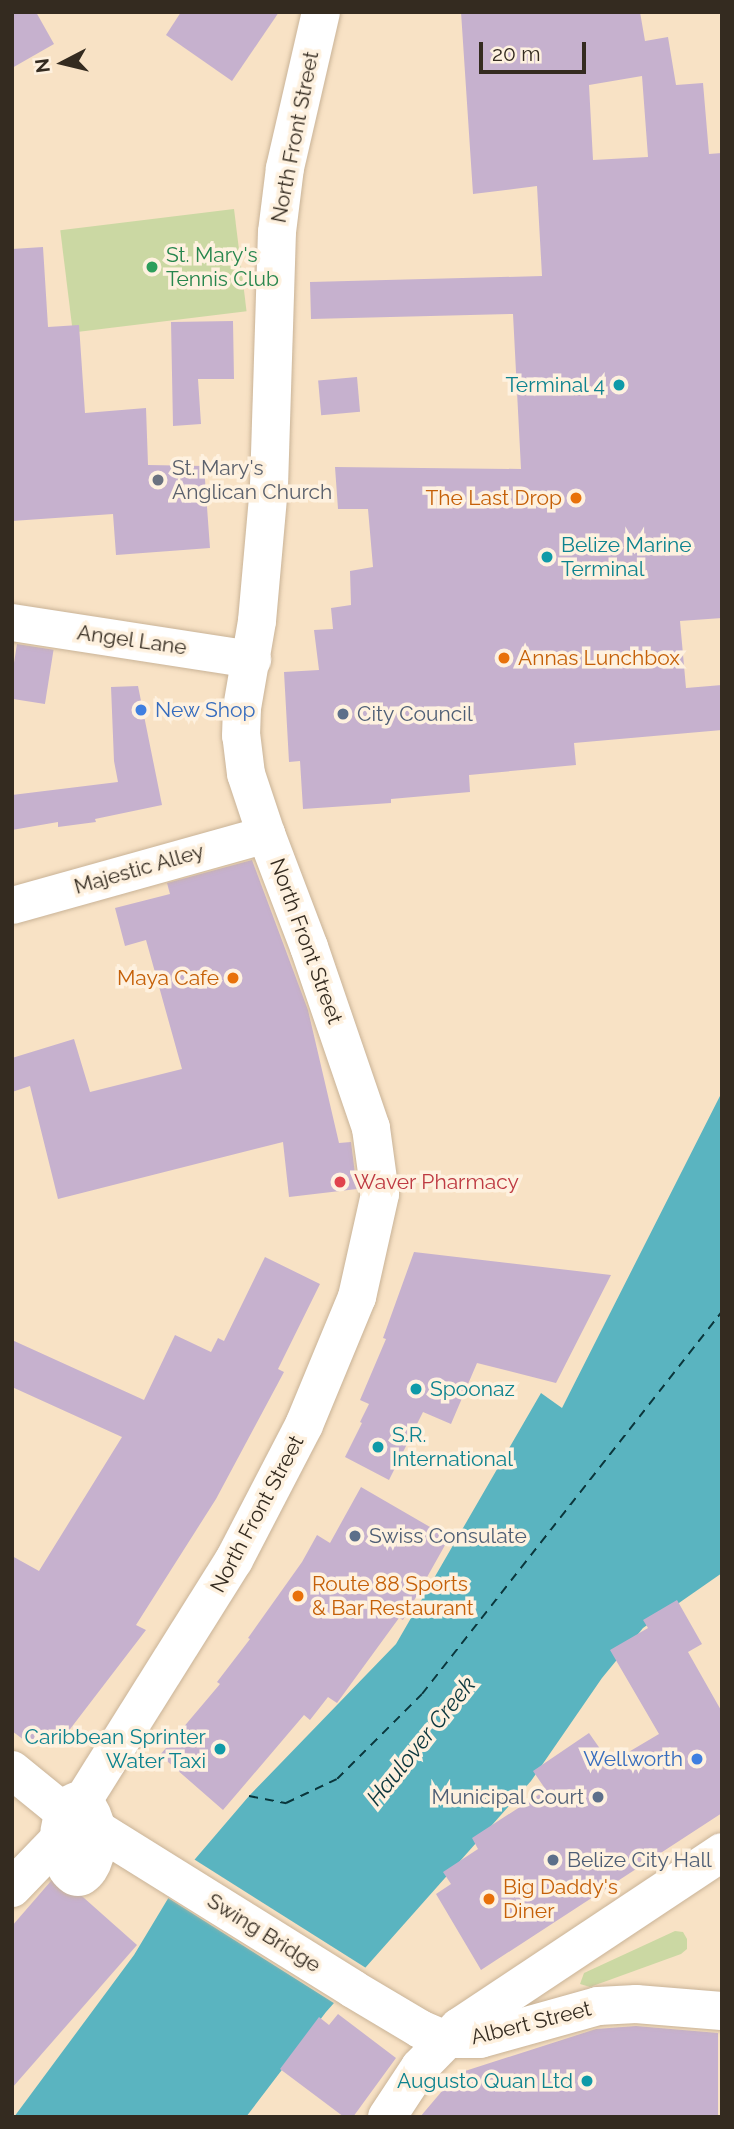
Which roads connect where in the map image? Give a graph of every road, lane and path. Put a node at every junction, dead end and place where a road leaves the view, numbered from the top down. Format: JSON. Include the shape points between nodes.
{"nodes":[{"id":1,"x":320,"y":12,"type":"edge"},
{"id":2,"x":12,"y":622,"type":"edge"},
{"id":3,"x":252,"y":659,"type":"junction"},
{"id":4,"x":265,"y":834,"type":"junction"},
{"id":5,"x":12,"y":905,"type":"edge"},
{"id":6,"x":12,"y":1770,"type":"edge"},
{"id":7,"x":75,"y":1817,"type":"junction"},
{"id":8,"x":722,"y":1852,"type":"edge"},
{"id":9,"x":12,"y":1888,"type":"edge"},
{"id":10,"x":353,"y":1989,"type":"joint"},
{"id":11,"x":722,"y":2011,"type":"edge"},
{"id":12,"x":444,"y":2039,"type":"junction"},
{"id":13,"x":387,"y":2117,"type":"edge"}],
"edges":[{"from":1,"to":3,"type":"main road","name":"North Front Street","via":[[285,168],[277,232],[268,486]]},
{"from":2,"to":3,"type":"street","name":"Angel Lane"},
{"from":3,"to":4,"type":"main road","name":"North Front Street","via":[[241,736],[246,774]]},
{"from":4,"to":5,"type":"street","name":"Majestic Alley"},
{"from":4,"to":7,"type":"main road","name":"North Front Street","via":[[371,1128],[380,1194],[357,1297],[286,1463],[234,1560]]},
{"from":6,"to":7,"type":"main road","name":"Swing Bridge"},
{"from":7,"to":9,"type":"main road","name":"North Front Street"},
{"from":7,"to":10,"type":"main road","name":"Swing Bridge"},
{"from":8,"to":12,"type":"main road"},
{"from":10,"to":12,"type":"main road","name":"Albert Street"},
{"from":11,"to":12,"type":"main road","name":"Albert Street","via":[[636,2004],[598,2006],[481,2039]]},
{"from":12,"to":13,"type":"main road"}]}
